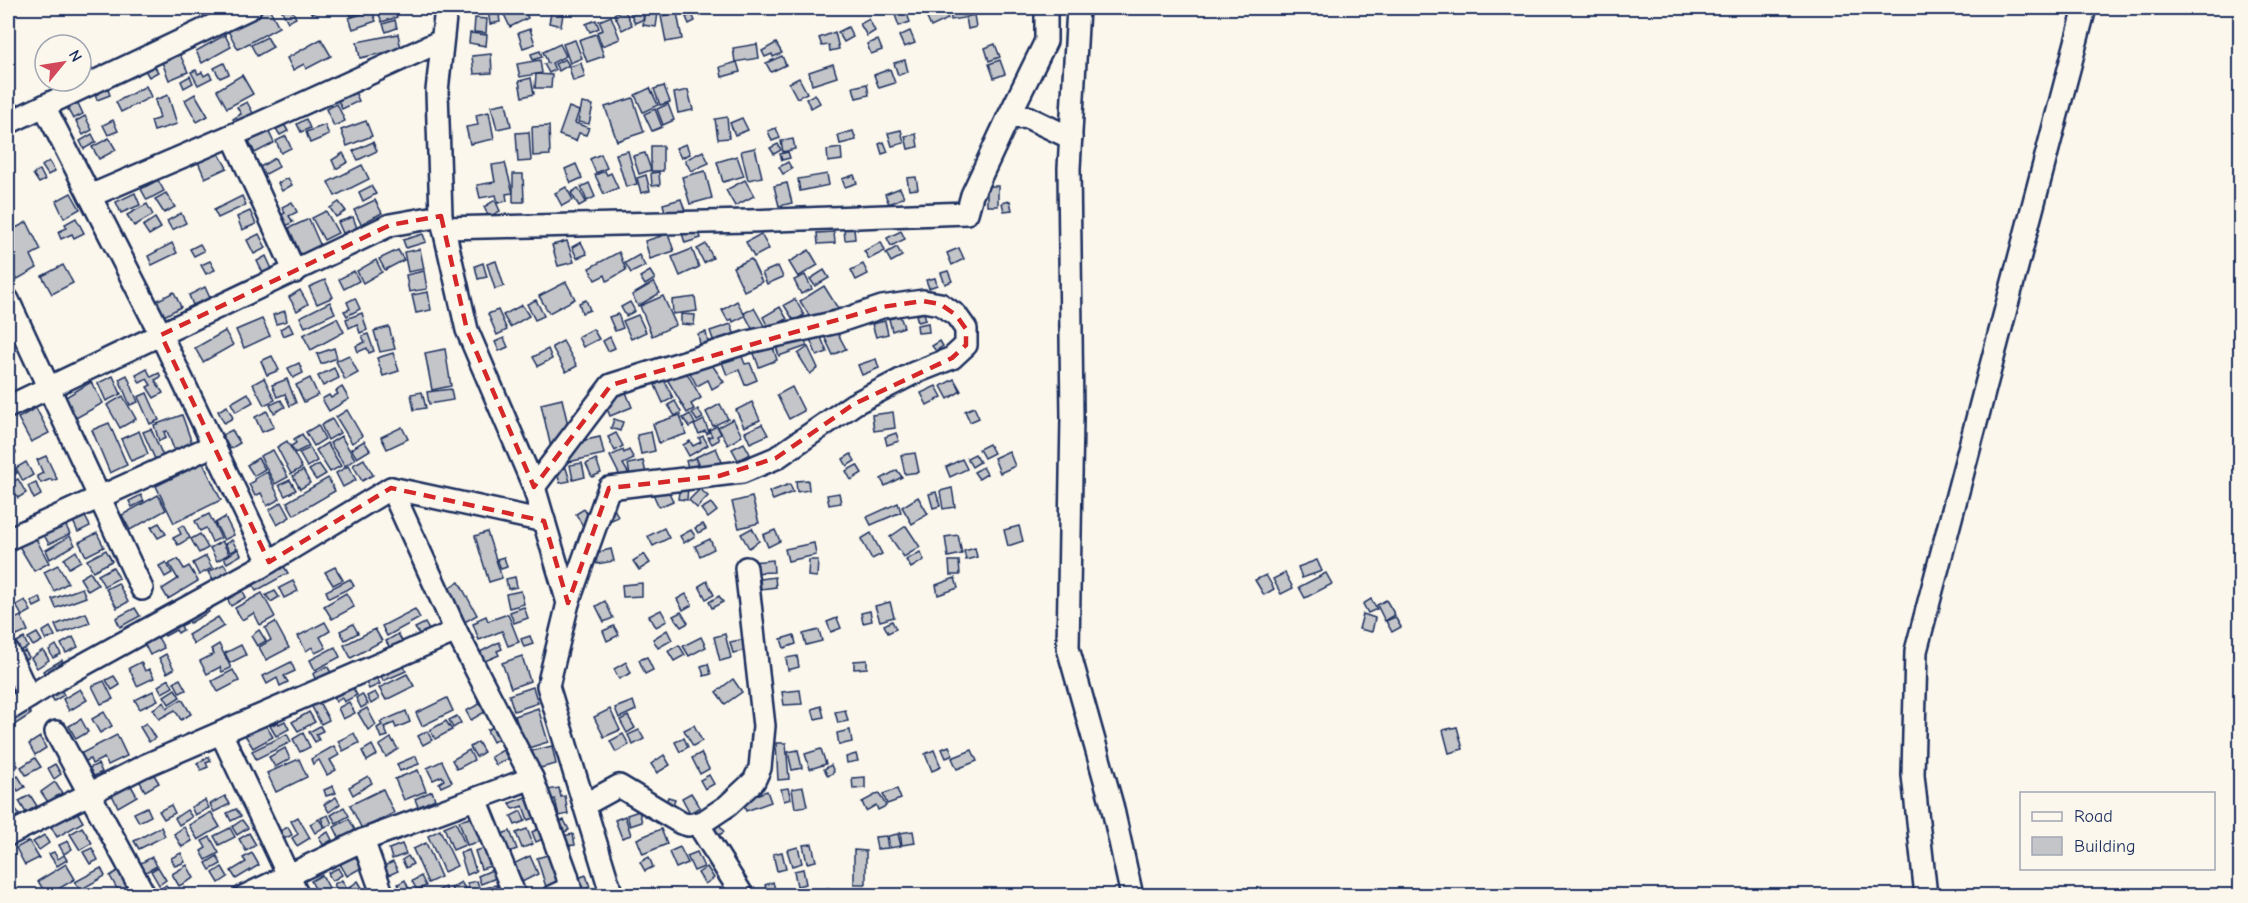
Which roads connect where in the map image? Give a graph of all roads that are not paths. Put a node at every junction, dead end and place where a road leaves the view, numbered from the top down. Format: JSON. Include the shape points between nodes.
{"nodes":[{"id":1,"x":250,"y":8,"type":"edge"},
{"id":2,"x":446,"y":8,"type":"edge"},
{"id":3,"x":1046,"y":8,"type":"edge"},
{"id":4,"x":1078,"y":8,"type":"edge"},
{"id":5,"x":2085,"y":8,"type":"edge"},
{"id":6,"x":441,"y":41,"type":"junction"},
{"id":7,"x":44,"y":106,"type":"junction"},
{"id":8,"x":1008,"y":118,"type":"junction"},
{"id":9,"x":8,"y":123,"type":"edge"},
{"id":10,"x":232,"y":135,"type":"junction"},
{"id":11,"x":1071,"y":138,"type":"junction"},
{"id":12,"x":90,"y":196,"type":"junction"},
{"id":13,"x":442,"y":222,"type":"junction"},
{"id":14,"x":295,"y":272,"type":"junction"},
{"id":15,"x":8,"y":300,"type":"edge"},
{"id":16,"x":161,"y":335,"type":"junction"},
{"id":17,"x":49,"y":387,"type":"junction"},
{"id":18,"x":8,"y":407,"type":"edge"},
{"id":19,"x":214,"y":445,"type":"junction"},
{"id":20,"x":534,"y":487,"type":"junction"},
{"id":21,"x":391,"y":488,"type":"junction"},
{"id":22,"x":100,"y":496,"type":"junction"},
{"id":23,"x":544,"y":520,"type":"junction"},
{"id":24,"x":8,"y":539,"type":"edge"},
{"id":25,"x":269,"y":562,"type":"junction"},
{"id":26,"x":747,"y":568,"type":"dead end"},
{"id":27,"x":142,"y":588,"type":"dead end"},
{"id":28,"x":568,"y":603,"type":"junction"},
{"id":29,"x":456,"y":630,"type":"junction"},
{"id":30,"x":8,"y":652,"type":"edge"},
{"id":31,"x":29,"y":697,"type":"junction"},
{"id":32,"x":8,"y":710,"type":"edge"},
{"id":33,"x":56,"y":732,"type":"dead end"},
{"id":34,"x":221,"y":733,"type":"junction"},
{"id":35,"x":532,"y":778,"type":"junction"},
{"id":36,"x":90,"y":794,"type":"junction"},
{"id":37,"x":476,"y":798,"type":"junction"},
{"id":38,"x":584,"y":805,"type":"junction"},
{"id":39,"x":698,"y":824,"type":"junction"},
{"id":40,"x":8,"y":835,"type":"edge"},
{"id":41,"x":363,"y":840,"type":"junction"},
{"id":42,"x":289,"y":875,"type":"junction"},
{"id":43,"x":565,"y":893,"type":"edge"},
{"id":44,"x":145,"y":896,"type":"edge"},
{"id":45,"x":245,"y":896,"type":"edge"},
{"id":46,"x":298,"y":896,"type":"edge"},
{"id":47,"x":383,"y":896,"type":"edge"},
{"id":48,"x":514,"y":896,"type":"edge"},
{"id":49,"x":612,"y":896,"type":"edge"},
{"id":50,"x":744,"y":896,"type":"edge"},
{"id":51,"x":1132,"y":896,"type":"edge"},
{"id":52,"x":1926,"y":896,"type":"edge"}],
"edges":[{"from":1,"to":7,"type":"street"},
{"from":2,"to":6,"type":"street"},
{"from":3,"to":8,"type":"street","via":[[1046,41]]},
{"from":4,"to":11,"type":"street"},
{"from":5,"to":52,"type":"street","via":[[1916,651],[1913,775]]},
{"from":6,"to":10,"type":"street"},
{"from":6,"to":13,"type":"street","via":[[437,91]]},
{"from":7,"to":9,"type":"street"},
{"from":7,"to":12,"type":"street"},
{"from":8,"to":11,"type":"street","via":[[1027,117]]},
{"from":8,"to":13,"type":"street","via":[[967,213],[749,221]]},
{"from":10,"to":12,"type":"street"},
{"from":10,"to":14,"type":"street"},
{"from":11,"to":51,"type":"street","via":[[1068,648],[1112,805]]},
{"from":12,"to":16,"type":"street"},
{"from":13,"to":14,"type":"street","via":[[390,225]]},
{"from":13,"to":20,"type":"street","via":[[466,330]]},
{"from":14,"to":16,"type":"street"},
{"from":15,"to":17,"type":"street"},
{"from":16,"to":17,"type":"street"},
{"from":16,"to":19,"type":"street"},
{"from":17,"to":18,"type":"street"},
{"from":17,"to":22,"type":"street"},
{"from":19,"to":22,"type":"street"},
{"from":19,"to":25,"type":"street"},
{"from":20,"to":23,"type":"street"},
{"from":20,"to":28,"type":"street","via":[[611,385],[748,342],[837,322],[882,307],[923,301],[940,304],[956,315],[966,329],[966,345],[952,358],[854,404],[776,458],[742,472],[609,488]]},
{"from":21,"to":23,"type":"street"},
{"from":21,"to":25,"type":"street"},
{"from":21,"to":29,"type":"street"},
{"from":22,"to":24,"type":"street"},
{"from":22,"to":27,"type":"street"},
{"from":23,"to":28,"type":"street"},
{"from":25,"to":31,"type":"street"},
{"from":26,"to":39,"type":"street","via":[[764,726],[760,768],[754,781],[727,806]]},
{"from":28,"to":38,"type":"street","via":[[548,686]]},
{"from":29,"to":34,"type":"street"},
{"from":29,"to":35,"type":"street"},
{"from":30,"to":31,"type":"street"},
{"from":31,"to":32,"type":"street"},
{"from":33,"to":36,"type":"street"},
{"from":34,"to":36,"type":"street"},
{"from":34,"to":42,"type":"street"},
{"from":35,"to":37,"type":"street"},
{"from":35,"to":43,"type":"street"},
{"from":36,"to":40,"type":"street"},
{"from":36,"to":44,"type":"street"},
{"from":37,"to":41,"type":"street"},
{"from":37,"to":48,"type":"street"},
{"from":38,"to":39,"type":"street","via":[[619,786],[681,823]]},
{"from":38,"to":49,"type":"street"},
{"from":39,"to":50,"type":"street"},
{"from":41,"to":42,"type":"street"},
{"from":41,"to":47,"type":"street"},
{"from":42,"to":45,"type":"street"},
{"from":42,"to":46,"type":"street"}]}
